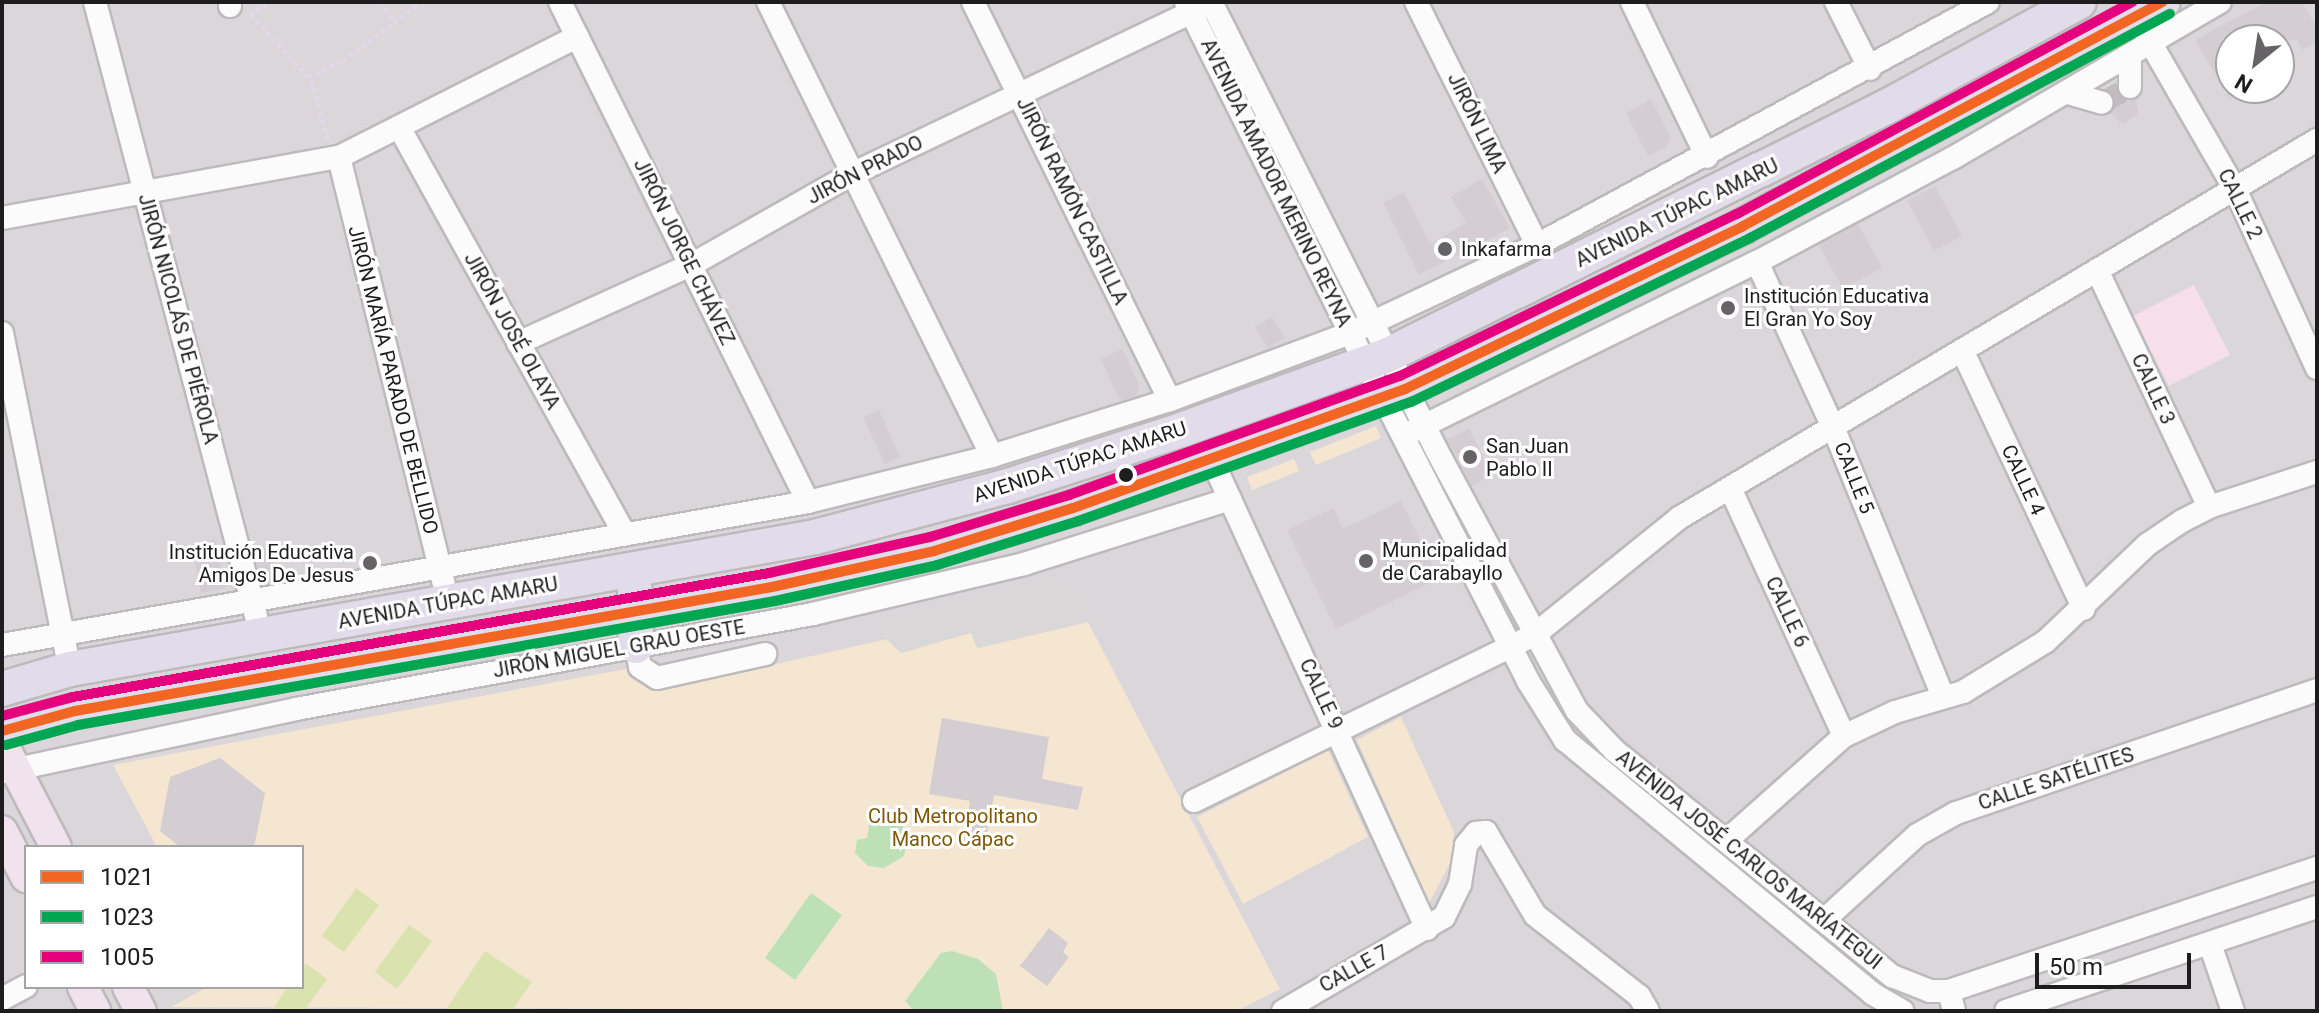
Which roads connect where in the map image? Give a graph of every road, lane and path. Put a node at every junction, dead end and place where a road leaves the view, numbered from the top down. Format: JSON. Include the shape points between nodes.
{"nodes":[{"id":1,"x":95,"y":2,"type":"edge"},
{"id":2,"x":381,"y":2,"type":"edge"},
{"id":3,"x":422,"y":2,"type":"edge"},
{"id":4,"x":560,"y":2,"type":"edge"},
{"id":5,"x":768,"y":2,"type":"edge"},
{"id":6,"x":973,"y":2,"type":"edge"},
{"id":7,"x":1212,"y":2,"type":"edge"},
{"id":8,"x":1416,"y":2,"type":"edge"},
{"id":9,"x":1632,"y":2,"type":"edge"},
{"id":10,"x":1836,"y":2,"type":"edge"},
{"id":11,"x":1988,"y":2,"type":"edge"},
{"id":12,"x":2079,"y":2,"type":"edge"},
{"id":13,"x":2220,"y":2,"type":"edge"},
{"id":14,"x":1188,"y":7,"type":"edge"},
{"id":15,"x":251,"y":15,"type":"dead end"},
{"id":16,"x":394,"y":22,"type":"junction"},
{"id":17,"x":2150,"y":22,"type":"edge"},
{"id":18,"x":577,"y":37,"type":"junction"},
{"id":19,"x":2130,"y":58,"type":"junction"},
{"id":20,"x":1870,"y":69,"type":"junction"},
{"id":21,"x":308,"y":77,"type":"junction"},
{"id":22,"x":2130,"y":87,"type":"dead end"},
{"id":23,"x":2068,"y":93,"type":"junction"},
{"id":24,"x":1019,"y":94,"type":"junction"},
{"id":25,"x":2102,"y":103,"type":"dead end"},
{"id":26,"x":399,"y":127,"type":"junction"},
{"id":27,"x":2317,"y":140,"type":"edge"},
{"id":28,"x":336,"y":157,"type":"junction"},
{"id":29,"x":1707,"y":157,"type":"junction"},
{"id":30,"x":852,"y":174,"type":"junction"},
{"id":31,"x":2235,"y":189,"type":"junction"},
{"id":32,"x":1724,"y":190,"type":"junction"},
{"id":33,"x":144,"y":194,"type":"junction"},
{"id":34,"x":2,"y":218,"type":"edge"},
{"id":35,"x":1743,"y":226,"type":"junction"},
{"id":36,"x":1537,"y":245,"type":"junction"},
{"id":37,"x":1757,"y":262,"type":"junction"},
{"id":38,"x":691,"y":265,"type":"junction"},
{"id":39,"x":2097,"y":270,"type":"junction"},
{"id":40,"x":1371,"y":322,"type":"junction"},
{"id":41,"x":2,"y":333,"type":"edge"},
{"id":42,"x":1350,"y":333,"type":"junction"},
{"id":43,"x":518,"y":343,"type":"junction"},
{"id":44,"x":1962,"y":350,"type":"junction"},
{"id":45,"x":1377,"y":359,"type":"junction"},
{"id":46,"x":2317,"y":368,"type":"edge"},
{"id":47,"x":1394,"y":393,"type":"junction"},
{"id":48,"x":1170,"y":400,"type":"junction"},
{"id":49,"x":1424,"y":426,"type":"junction"},
{"id":50,"x":1833,"y":427,"type":"junction"},
{"id":51,"x":1403,"y":436,"type":"junction"},
{"id":52,"x":992,"y":456,"type":"junction"},
{"id":53,"x":1212,"y":460,"type":"junction"},
{"id":54,"x":2317,"y":472,"type":"edge"},
{"id":55,"x":1730,"y":488,"type":"junction"},
{"id":56,"x":1230,"y":499,"type":"junction"},
{"id":57,"x":808,"y":502,"type":"junction"},
{"id":58,"x":2209,"y":507,"type":"junction"},
{"id":59,"x":625,"y":535,"type":"junction"},
{"id":60,"x":439,"y":569,"type":"junction"},
{"id":61,"x":631,"y":570,"type":"junction"},
{"id":62,"x":448,"y":602,"type":"junction"},
{"id":63,"x":253,"y":603,"type":"junction"},
{"id":64,"x":2084,"y":609,"type":"junction"},
{"id":65,"x":639,"y":610,"type":"junction"},
{"id":66,"x":62,"y":632,"type":"junction"},
{"id":67,"x":262,"y":636,"type":"junction"},
{"id":68,"x":1533,"y":636,"type":"junction"},
{"id":69,"x":2,"y":645,"type":"edge"},
{"id":70,"x":636,"y":646,"type":"junction"},
{"id":71,"x":1511,"y":646,"type":"junction"},
{"id":72,"x":765,"y":654,"type":"dead end"},
{"id":73,"x":70,"y":669,"type":"junction"},
{"id":74,"x":2,"y":689,"type":"edge"},
{"id":75,"x":2317,"y":690,"type":"edge"},
{"id":76,"x":1943,"y":697,"type":"junction"},
{"id":77,"x":1338,"y":730,"type":"junction"},
{"id":78,"x":2,"y":731,"type":"edge"},
{"id":79,"x":1844,"y":736,"type":"junction"},
{"id":80,"x":6,"y":761,"type":"edge"},
{"id":81,"x":1194,"y":801,"type":"dead end"},
{"id":82,"x":2,"y":831,"type":"edge"},
{"id":83,"x":1726,"y":841,"type":"junction"},
{"id":84,"x":55,"y":845,"type":"edge"},
{"id":85,"x":2317,"y":868,"type":"edge"},
{"id":86,"x":24,"y":873,"type":"edge"},
{"id":87,"x":2317,"y":907,"type":"edge"},
{"id":88,"x":1824,"y":920,"type":"junction"},
{"id":89,"x":1427,"y":929,"type":"junction"},
{"id":90,"x":2210,"y":944,"type":"junction"},
{"id":91,"x":1990,"y":978,"type":"junction"},
{"id":92,"x":24,"y":987,"type":"edge"},
{"id":93,"x":84,"y":989,"type":"edge"},
{"id":94,"x":129,"y":989,"type":"edge"},
{"id":95,"x":2,"y":999,"type":"edge"},
{"id":96,"x":1952,"y":1001,"type":"edge"},
{"id":97,"x":95,"y":1011,"type":"edge"},
{"id":98,"x":141,"y":1011,"type":"edge"},
{"id":99,"x":1283,"y":1011,"type":"edge"},
{"id":100,"x":1648,"y":1011,"type":"edge"},
{"id":101,"x":1902,"y":1011,"type":"edge"},
{"id":102,"x":1998,"y":1011,"type":"edge"},
{"id":103,"x":2006,"y":1011,"type":"edge"},
{"id":104,"x":2233,"y":1011,"type":"edge"}],
"edges":[{"from":1,"to":33,"type":"street","name":"JIRÓN NICOLÁS DE PIÉROLA"},
{"from":2,"to":16,"type":"path"},
{"from":3,"to":16,"type":"path"},
{"from":4,"to":18,"type":"street","name":"JIRÓN JORGE CHÁVEZ"},
{"from":5,"to":30,"type":"street"},
{"from":6,"to":24,"type":"street","name":"JIRÓN RAMÓN CASTILLA"},
{"from":7,"to":14,"type":"street","name":"JIRÓN PRADO"},
{"from":7,"to":40,"type":"street","name":"AVENIDA AMADOR MERINO REYNA"},
{"from":8,"to":36,"type":"street","name":"JIRÓN LIMA"},
{"from":9,"to":29,"type":"street"},
{"from":10,"to":20,"type":"street"},
{"from":11,"to":20,"type":"street","name":"AVENIDA TÚPAC AMARU"},
{"from":12,"to":32,"type":"highway","name":"AVENIDA TÚPAC AMARU"},
{"from":13,"to":17,"type":"street","name":"AVENIDA TÚPAC AMARU"},
{"from":14,"to":24,"type":"street","name":"JIRÓN PRADO"},
{"from":14,"to":42,"type":"street","name":"AVENIDA AMADOR MERINO REYNA"},
{"from":15,"to":21,"type":"path"},
{"from":16,"to":21,"type":"path","via":[[343,61]]},
{"from":17,"to":19,"type":"street","name":"AVENIDA TÚPAC AMARU"},
{"from":17,"to":31,"type":"street","name":"CALLE 2"},
{"from":17,"to":35,"type":"highway","name":"AVENIDA TÚPAC AMARU"},
{"from":18,"to":26,"type":"street"},
{"from":18,"to":38,"type":"street","name":"JIRÓN JORGE CHÁVEZ"},
{"from":19,"to":22,"type":"street"},
{"from":19,"to":23,"type":"street","name":"AVENIDA TÚPAC AMARU"},
{"from":20,"to":29,"type":"street","name":"AVENIDA TÚPAC AMARU"},
{"from":21,"to":28,"type":"path"},
{"from":23,"to":25,"type":"street"},
{"from":23,"to":37,"type":"street","name":"AVENIDA TÚPAC AMARU"},
{"from":24,"to":30,"type":"street","name":"JIRÓN PRADO"},
{"from":24,"to":48,"type":"street","name":"JIRÓN RAMÓN CASTILLA"},
{"from":26,"to":28,"type":"street"},
{"from":26,"to":43,"type":"street","name":"JIRÓN JOSÉ OLAYA"},
{"from":27,"to":31,"type":"street"},
{"from":28,"to":33,"type":"street"},
{"from":28,"to":60,"type":"street","name":"JIRÓN MARÍA PARADO DE BELLIDO"},
{"from":29,"to":36,"type":"street","name":"AVENIDA TÚPAC AMARU"},
{"from":30,"to":38,"type":"street","name":"JIRÓN PRADO"},
{"from":30,"to":52,"type":"street"},
{"from":31,"to":39,"type":"street"},
{"from":31,"to":46,"type":"street","name":"CALLE 2"},
{"from":32,"to":35,"type":"highway"},
{"from":32,"to":45,"type":"highway","name":"AVENIDA TÚPAC AMARU"},
{"from":33,"to":34,"type":"street"},
{"from":33,"to":63,"type":"street","name":"JIRÓN NICOLÁS DE PIÉROLA"},
{"from":35,"to":47,"type":"highway","name":"AVENIDA TÚPAC AMARU"},
{"from":36,"to":40,"type":"street","name":"AVENIDA TÚPAC AMARU"},
{"from":37,"to":49,"type":"street","name":"AVENIDA TÚPAC AMARU"},
{"from":37,"to":50,"type":"street","name":"CALLE 5"},
{"from":38,"to":43,"type":"street","name":"JIRÓN PRADO"},
{"from":38,"to":57,"type":"street","name":"JIRÓN JORGE CHÁVEZ"},
{"from":39,"to":44,"type":"street"},
{"from":39,"to":58,"type":"street","name":"CALLE 3"},
{"from":40,"to":42,"type":"street","name":"AVENIDA TÚPAC AMARU"},
{"from":40,"to":45,"type":"street","name":"AVENIDA AMADOR MERINO REYNA"},
{"from":41,"to":66,"type":"street"},
{"from":42,"to":45,"type":"street","name":"AVENIDA AMADOR MERINO REYNA"},
{"from":42,"to":48,"type":"street","name":"AVENIDA TÚPAC AMARU"},
{"from":43,"to":59,"type":"street","name":"JIRÓN JOSÉ OLAYA"},
{"from":44,"to":50,"type":"street"},
{"from":44,"to":64,"type":"street","name":"CALLE 4"},
{"from":45,"to":47,"type":"street","name":"AVENIDA JOSÉ CARLOS MARÍATEGUI"},
{"from":45,"to":61,"type":"highway","name":"AVENIDA TÚPAC AMARU","via":[[1184,429],[912,514]]},
{"from":47,"to":49,"type":"street","name":"AVENIDA JOSÉ CARLOS MARÍATEGUI"},
{"from":47,"to":51,"type":"street","name":"AVENIDA JOSÉ CARLOS MARÍATEGUI"},
{"from":47,"to":53,"type":"highway","name":"AVENIDA TÚPAC AMARU"},
{"from":48,"to":52,"type":"street","name":"AVENIDA TÚPAC AMARU"},
{"from":49,"to":51,"type":"street","name":"AVENIDA TÚPAC AMARU"},
{"from":49,"to":68,"type":"street","name":"AVENIDA JOSÉ CARLOS MARÍATEGUI"},
{"from":50,"to":55,"type":"street"},
{"from":50,"to":76,"type":"street","name":"CALLE 5"},
{"from":51,"to":71,"type":"street","name":"AVENIDA JOSÉ CARLOS MARÍATEGUI"},
{"from":52,"to":57,"type":"street","name":"AVENIDA TÚPAC AMARU"},
{"from":53,"to":56,"type":"street","name":"CALLE 9"},
{"from":53,"to":65,"type":"highway","name":"AVENIDA TÚPAC AMARU","via":[[934,551]]},
{"from":54,"to":58,"type":"street"},
{"from":55,"to":68,"type":"street","via":[[1640,546]]},
{"from":55,"to":79,"type":"street","name":"CALLE 6"},
{"from":56,"to":70,"type":"street","name":"JIRÓN MIGUEL GRAU OESTE","via":[[1024,564],[813,614]]},
{"from":56,"to":77,"type":"street","name":"CALLE 9"},
{"from":57,"to":59,"type":"street","name":"AVENIDA TÚPAC AMARU"},
{"from":58,"to":64,"type":"street","via":[[2148,544]]},
{"from":59,"to":60,"type":"street","name":"AVENIDA TÚPAC AMARU"},
{"from":60,"to":62,"type":"street","name":"JIRÓN MARÍA PARADO DE BELLIDO"},
{"from":60,"to":63,"type":"street","name":"AVENIDA TÚPAC AMARU"},
{"from":61,"to":62,"type":"highway","name":"AVENIDA TÚPAC AMARU"},
{"from":61,"to":65,"type":"highway"},
{"from":62,"to":67,"type":"highway","name":"AVENIDA TÚPAC AMARU"},
{"from":63,"to":66,"type":"street","name":"AVENIDA TÚPAC AMARU"},
{"from":63,"to":67,"type":"street","name":"JIRÓN NICOLÁS DE PIÉROLA"},
{"from":64,"to":76,"type":"street","via":[[2005,669]]},
{"from":65,"to":70,"type":"highway"},
{"from":65,"to":78,"type":"highway","name":"AVENIDA TÚPAC AMARU","via":[[75,711]]},
{"from":66,"to":69,"type":"street","name":"AVENIDA TÚPAC AMARU"},
{"from":66,"to":73,"type":"street"},
{"from":67,"to":73,"type":"highway","name":"AVENIDA TÚPAC AMARU"},
{"from":68,"to":71,"type":"street"},
{"from":68,"to":83,"type":"street","name":"AVENIDA JOSÉ CARLOS MARÍATEGUI","via":[[1588,727]]},
{"from":70,"to":72,"type":"street","via":[[640,667],[657,678]]},
{"from":70,"to":80,"type":"street","name":"JIRÓN MIGUEL GRAU OESTE"},
{"from":71,"to":77,"type":"street"},
{"from":71,"to":101,"type":"street","name":"AVENIDA JOSÉ CARLOS MARÍATEGUI","via":[[1549,718],[1581,758],[1873,994]]},
{"from":73,"to":74,"type":"highway","name":"AVENIDA TÚPAC AMARU"},
{"from":75,"to":88,"type":"street","name":"CALLE SATÉLITES","via":[[1956,813],[1917,835]]},
{"from":76,"to":79,"type":"street"},
{"from":77,"to":81,"type":"street"},
{"from":77,"to":89,"type":"street","name":"CALLE 9"},
{"from":79,"to":83,"type":"street"},
{"from":80,"to":84,"type":"main road"},
{"from":82,"to":86,"type":"main road"},
{"from":83,"to":88,"type":"street","name":"AVENIDA JOSÉ CARLOS MARÍATEGUI"},
{"from":85,"to":91,"type":"street","name":"AVENIDA JOSÉ CARLOS MARÍATEGUI"},
{"from":87,"to":90,"type":"street"},
{"from":88,"to":96,"type":"street","name":"AVENIDA JOSÉ CARLOS MARÍATEGUI","via":[[1892,976]]},
{"from":89,"to":99,"type":"street","name":"CALLE 7"},
{"from":89,"to":100,"type":"street","name":"CALLE 7","via":[[1453,905],[1466,845],[1476,833],[1486,832],[1535,915],[1639,996]]},
{"from":90,"to":103,"type":"street"},
{"from":90,"to":104,"type":"street"},
{"from":91,"to":96,"type":"street","name":"AVENIDA JOSÉ CARLOS MARÍATEGUI"},
{"from":91,"to":102,"type":"street"},
{"from":92,"to":95,"type":"street"},
{"from":93,"to":97,"type":"main road"},
{"from":94,"to":98,"type":"main road"}]}
